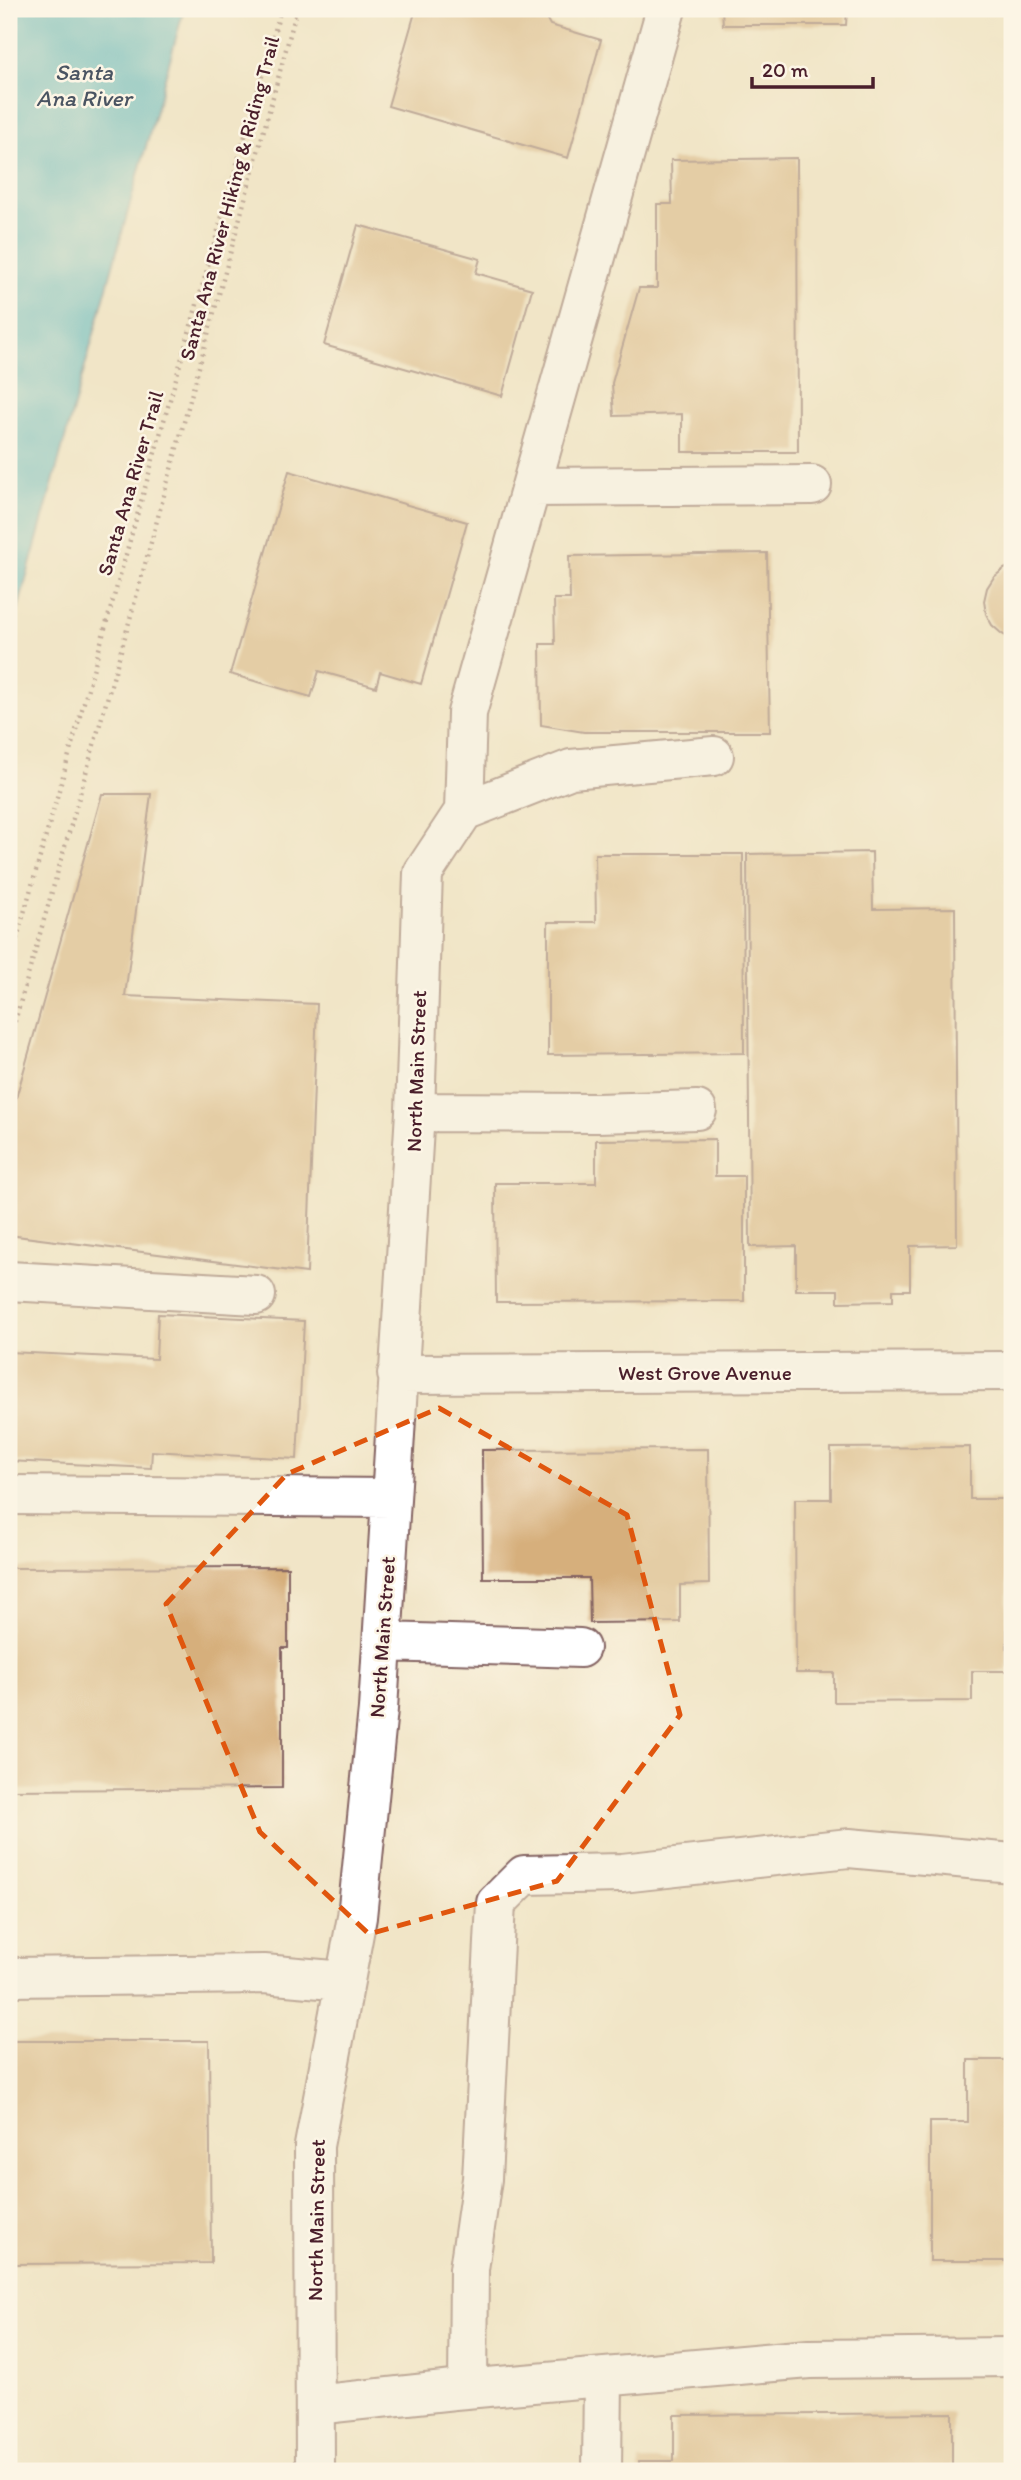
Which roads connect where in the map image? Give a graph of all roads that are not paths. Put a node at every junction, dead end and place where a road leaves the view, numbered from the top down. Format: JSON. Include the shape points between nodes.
{"nodes":[{"id":1,"x":666,"y":9,"type":"edge"},
{"id":2,"x":812,"y":485,"type":"dead end"},
{"id":3,"x":531,"y":487,"type":"junction"},
{"id":4,"x":714,"y":756,"type":"dead end"},
{"id":5,"x":464,"y":811,"type":"junction"},
{"id":6,"x":697,"y":1110,"type":"dead end"},
{"id":7,"x":415,"y":1112,"type":"junction"},
{"id":8,"x":9,"y":1280,"type":"edge"},
{"id":9,"x":256,"y":1295,"type":"dead end"},
{"id":10,"x":1012,"y":1371,"type":"edge"},
{"id":11,"x":397,"y":1374,"type":"junction"},
{"id":12,"x":9,"y":1494,"type":"edge"},
{"id":13,"x":390,"y":1498,"type":"junction"},
{"id":14,"x":383,"y":1642,"type":"junction"},
{"id":15,"x":580,"y":1648,"type":"dead end"},
{"id":16,"x":1012,"y":1863,"type":"edge"},
{"id":17,"x":9,"y":1977,"type":"edge"},
{"id":18,"x":344,"y":1981,"type":"junction"},
{"id":19,"x":1012,"y":2357,"type":"edge"},
{"id":20,"x":603,"y":2377,"type":"junction"},
{"id":21,"x":468,"y":2389,"type":"junction"},
{"id":22,"x":315,"y":2405,"type":"junction"},
{"id":23,"x":315,"y":2471,"type":"edge"},
{"id":24,"x":602,"y":2471,"type":"edge"}],
"edges":[{"from":1,"to":3,"type":"street"},
{"from":2,"to":3,"type":"street"},
{"from":3,"to":5,"type":"street","via":[[467,713]]},
{"from":4,"to":5,"type":"street","via":[[571,769]]},
{"from":5,"to":7,"type":"street","name":"North Main Street","via":[[423,873]]},
{"from":6,"to":7,"type":"street"},
{"from":7,"to":11,"type":"street","name":"North Main Street"},
{"from":8,"to":9,"type":"street"},
{"from":10,"to":11,"type":"street","name":"West Grove Avenue"},
{"from":11,"to":13,"type":"street","name":"North Main Street"},
{"from":12,"to":13,"type":"street"},
{"from":13,"to":14,"type":"street","name":"North Main Street"},
{"from":14,"to":15,"type":"street"},
{"from":14,"to":18,"type":"street","name":"North Main Street","via":[[358,1903]]},
{"from":16,"to":21,"type":"street","via":[[849,1848],[622,1873],[524,1875],[496,1903],[482,2179],[469,2269]]},
{"from":17,"to":18,"type":"street","via":[[264,1974]]},
{"from":18,"to":22,"type":"street","name":"North Main Street","via":[[314,2146]]},
{"from":19,"to":20,"type":"street","via":[[809,2359]]},
{"from":20,"to":21,"type":"street"},
{"from":20,"to":24,"type":"street"},
{"from":21,"to":22,"type":"street"},
{"from":22,"to":23,"type":"street","name":"North Main Street"}]}
